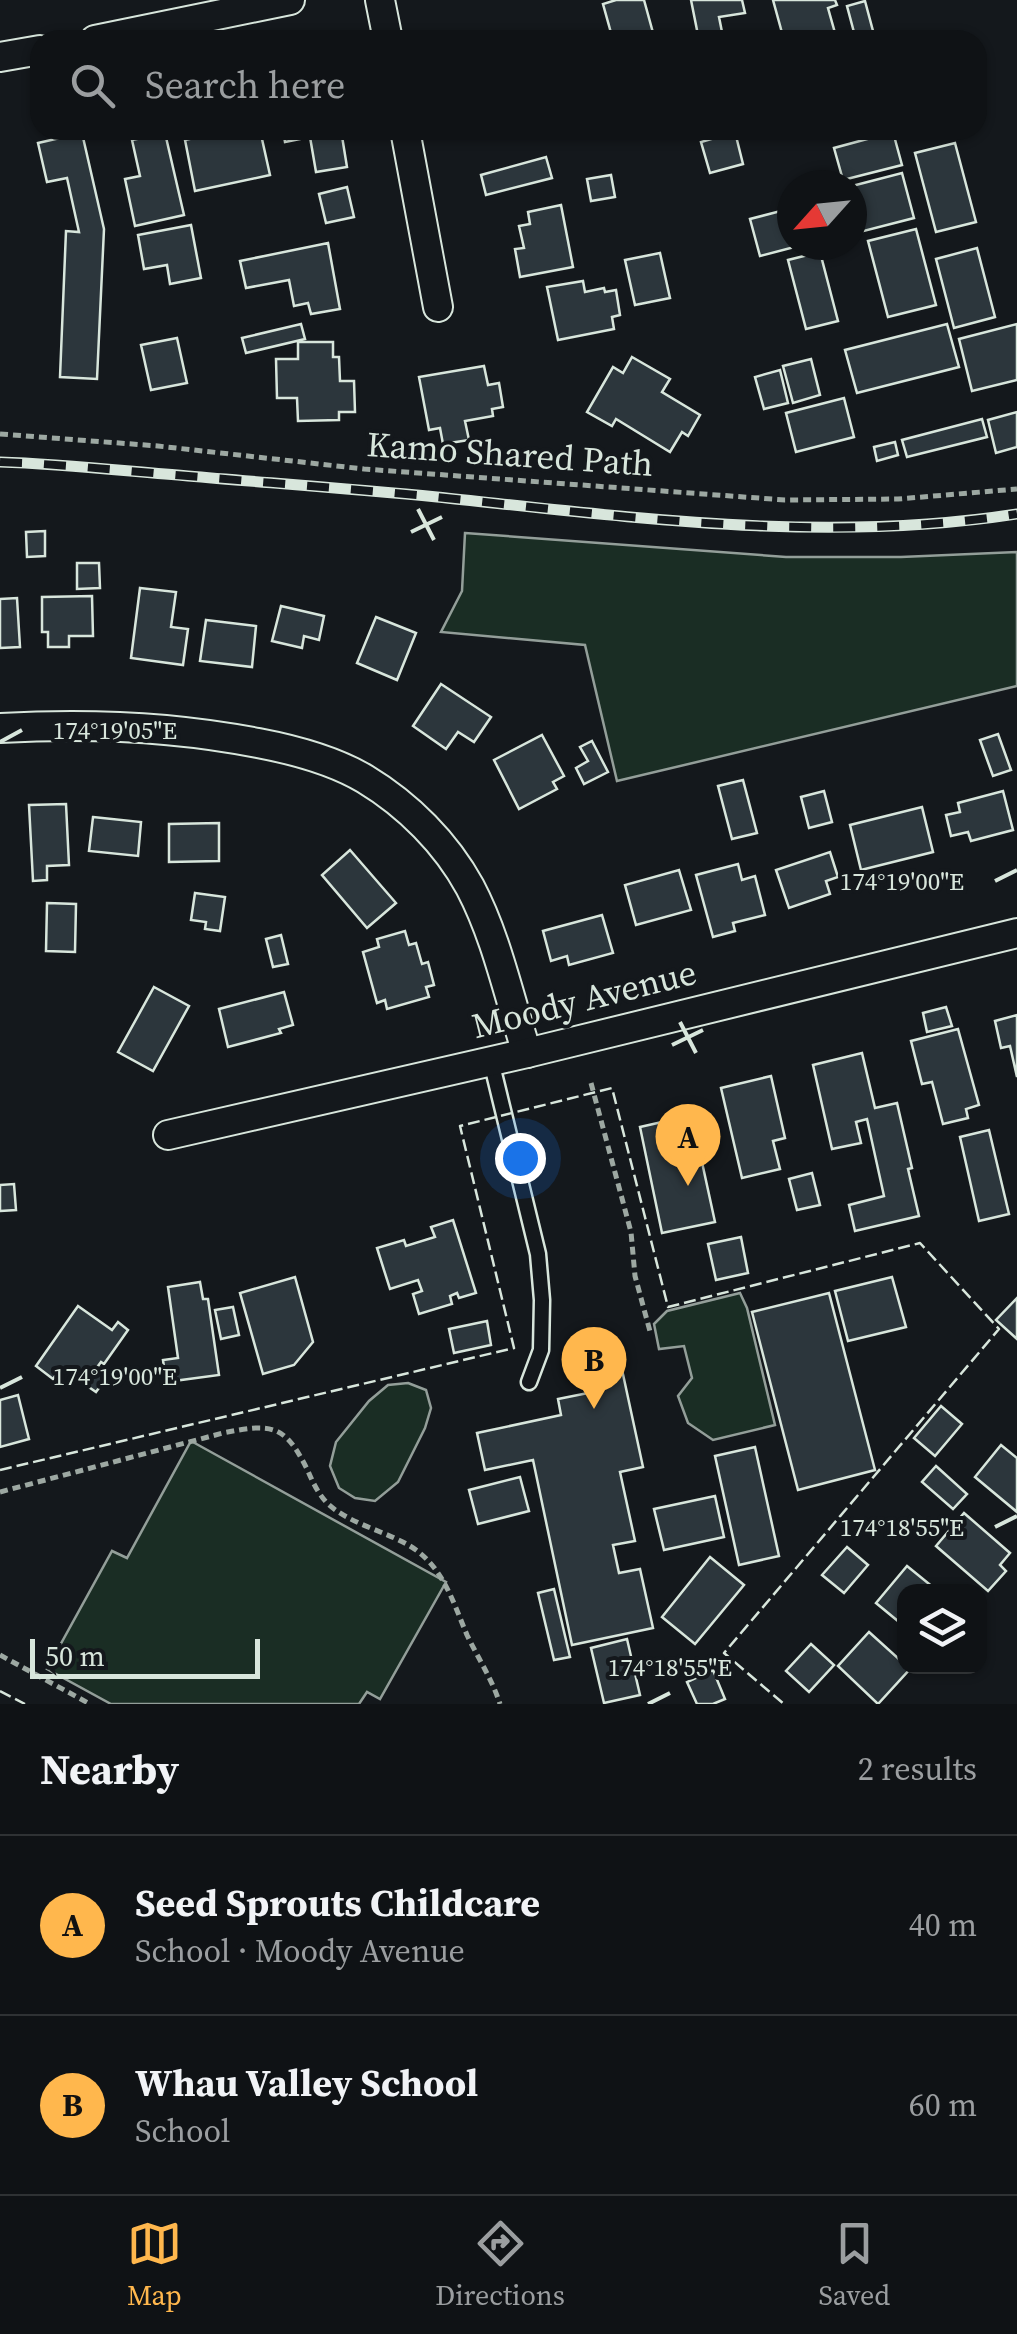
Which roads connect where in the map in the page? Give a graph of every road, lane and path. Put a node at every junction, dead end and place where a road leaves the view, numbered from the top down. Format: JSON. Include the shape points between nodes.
{"nodes":[{"id":1,"x":290,"y":0,"type":"edge"},
{"id":2,"x":380,"y":0,"type":"edge"},
{"id":3,"x":144,"y":30,"type":"edge"},
{"id":4,"x":386,"y":30,"type":"edge"},
{"id":5,"x":30,"y":52,"type":"edge"},
{"id":6,"x":0,"y":57,"type":"edge"},
{"id":7,"x":407,"y":140,"type":"edge"},
{"id":8,"x":438,"y":308,"type":"dead end"},
{"id":9,"x":0,"y":434,"type":"edge"},
{"id":10,"x":1017,"y":489,"type":"edge"},
{"id":11,"x":0,"y":728,"type":"edge"},
{"id":12,"x":1017,"y":933,"type":"edge"},
{"id":13,"x":527,"y":1053,"type":"junction"},
{"id":14,"x":492,"y":1060,"type":"junction"},
{"id":15,"x":590,"y":1083,"type":"dead end"},
{"id":16,"x":168,"y":1135,"type":"dead end"},
{"id":17,"x":650,"y":1335,"type":"dead end"},
{"id":18,"x":529,"y":1382,"type":"dead end"},
{"id":19,"x":0,"y":1492,"type":"edge"},
{"id":20,"x":0,"y":1655,"type":"edge"},
{"id":21,"x":90,"y":1704,"type":"edge"},
{"id":22,"x":500,"y":1704,"type":"edge"}],
"edges":[{"from":1,"to":3,"type":"street"},
{"from":2,"to":4,"type":"street"},
{"from":5,"to":6,"type":"street"},
{"from":7,"to":8,"type":"street"},
{"from":9,"to":10,"type":"path","name":"Kamo Shared Path","via":[[785,500]]},
{"from":11,"to":13,"type":"street","via":[[190,731],[286,749],[363,778],[396,800],[451,856],[484,917]]},
{"from":12,"to":13,"type":"street","name":"Moody Avenue"},
{"from":13,"to":14,"type":"street","name":"Moody Avenue"},
{"from":14,"to":16,"type":"street","name":"Moody Avenue"},
{"from":14,"to":18,"type":"lane","via":[[538,1254],[541,1350]]},
{"from":15,"to":17,"type":"path","via":[[631,1232]]},
{"from":19,"to":22,"type":"path","via":[[268,1427],[297,1449],[329,1504],[429,1561],[452,1592]]},
{"from":20,"to":21,"type":"path"}]}
